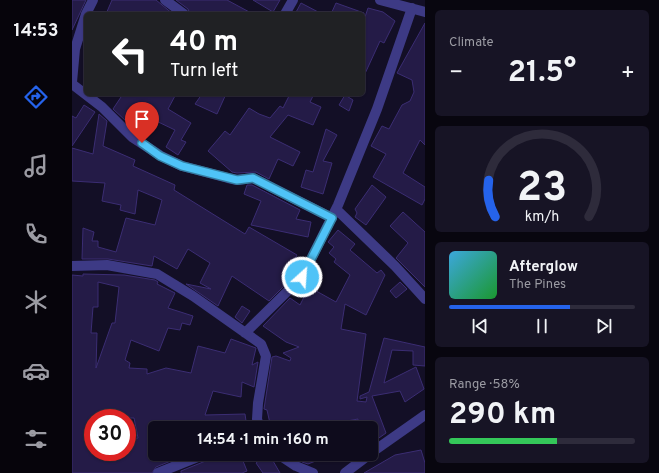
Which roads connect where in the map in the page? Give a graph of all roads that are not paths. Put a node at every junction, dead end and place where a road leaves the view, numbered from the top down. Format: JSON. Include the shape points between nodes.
{"nodes":[{"id":1,"x":93,"y":0,"type":"edge"},
{"id":2,"x":165,"y":0,"type":"edge"},
{"id":3,"x":293,"y":0,"type":"edge"},
{"id":4,"x":380,"y":0,"type":"edge"},
{"id":5,"x":412,"y":8,"type":"junction"},
{"id":6,"x":87,"y":12,"type":"edge"},
{"id":7,"x":181,"y":12,"type":"edge"},
{"id":8,"x":286,"y":12,"type":"edge"},
{"id":9,"x":425,"y":12,"type":"edge"},
{"id":10,"x":84,"y":20,"type":"edge"},
{"id":11,"x":72,"y":83,"type":"edge"},
{"id":12,"x":84,"y":92,"type":"edge"},
{"id":13,"x":89,"y":96,"type":"edge"},
{"id":14,"x":334,"y":213,"type":"junction"},
{"id":15,"x":72,"y":266,"type":"edge"},
{"id":16,"x":425,"y":299,"type":"edge"},
{"id":17,"x":245,"y":332,"type":"junction"},
{"id":18,"x":425,"y":415,"type":"edge"},
{"id":19,"x":258,"y":421,"type":"edge"},
{"id":20,"x":378,"y":448,"type":"edge"},
{"id":21,"x":188,"y":461,"type":"edge"},
{"id":22,"x":288,"y":461,"type":"edge"},
{"id":23,"x":361,"y":461,"type":"edge"},
{"id":24,"x":158,"y":473,"type":"edge"},
{"id":25,"x":313,"y":473,"type":"edge"},
{"id":26,"x":345,"y":473,"type":"edge"}],
"edges":[{"from":1,"to":6,"type":"street"},
{"from":2,"to":7,"type":"street"},
{"from":3,"to":8,"type":"street"},
{"from":4,"to":5,"type":"street"},
{"from":5,"to":9,"type":"street"},
{"from":5,"to":14,"type":"street","via":[[378,109]]},
{"from":10,"to":11,"type":"street","via":[[74,49]]},
{"from":11,"to":12,"type":"street"},
{"from":13,"to":14,"type":"street","via":[[132,137],[160,156],[182,166],[228,178],[253,178]]},
{"from":14,"to":16,"type":"street","via":[[395,266]]},
{"from":14,"to":17,"type":"street","via":[[302,277]]},
{"from":15,"to":17,"type":"street","via":[[107,265],[157,274]]},
{"from":17,"to":19,"type":"street","via":[[261,344],[266,356],[258,402]]},
{"from":18,"to":20,"type":"street"},
{"from":21,"to":24,"type":"street"},
{"from":22,"to":25,"type":"street"},
{"from":23,"to":26,"type":"street"}]}
